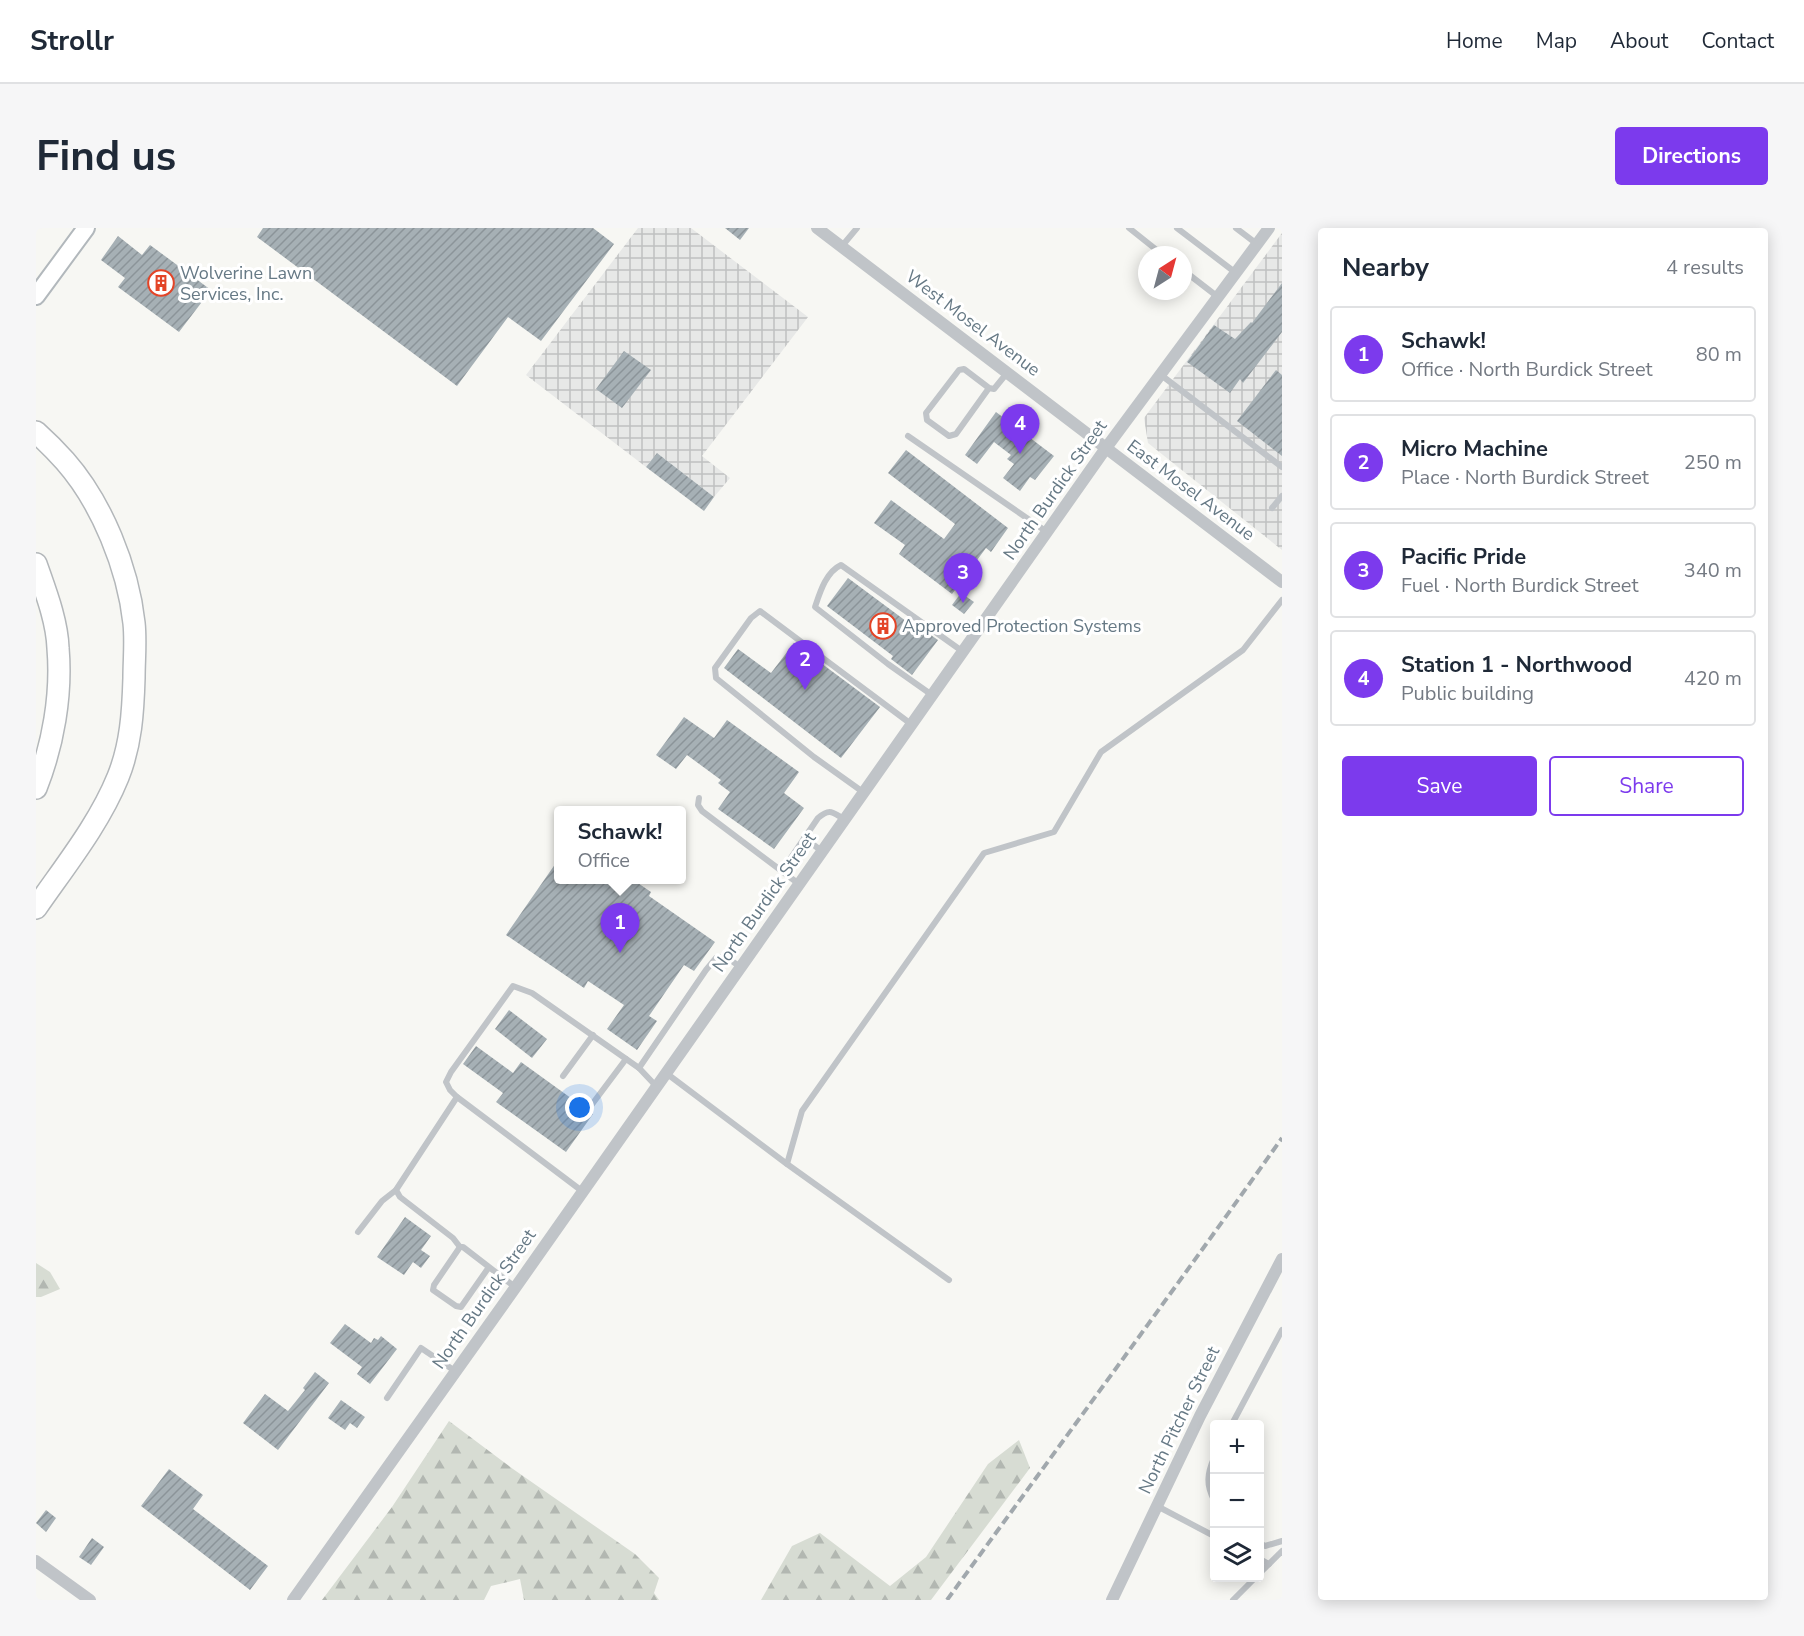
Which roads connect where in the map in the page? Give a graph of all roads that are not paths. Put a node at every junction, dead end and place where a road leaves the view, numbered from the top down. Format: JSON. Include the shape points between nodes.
{"nodes":[{"id":1,"x":86,"y":228,"type":"edge"},
{"id":2,"x":817,"y":228,"type":"edge"},
{"id":3,"x":857,"y":228,"type":"edge"},
{"id":4,"x":1129,"y":228,"type":"edge"},
{"id":5,"x":1177,"y":228,"type":"edge"},
{"id":6,"x":1236,"y":228,"type":"edge"},
{"id":7,"x":1269,"y":228,"type":"edge"},
{"id":8,"x":1257,"y":244,"type":"junction"},
{"id":9,"x":842,"y":246,"type":"junction"},
{"id":10,"x":1152,"y":246,"type":"edge"},
{"id":11,"x":1236,"y":273,"type":"junction"},
{"id":12,"x":1192,"y":277,"type":"edge"},
{"id":13,"x":36,"y":296,"type":"edge"},
{"id":14,"x":1218,"y":297,"type":"junction"},
{"id":15,"x":1007,"y":372,"type":"junction"},
{"id":16,"x":1161,"y":374,"type":"junction"},
{"id":17,"x":989,"y":388,"type":"junction"},
{"id":18,"x":38,"y":433,"type":"edge"},
{"id":19,"x":908,"y":436,"type":"dead end"},
{"id":20,"x":1106,"y":448,"type":"junction"},
{"id":21,"x":1282,"y":467,"type":"edge"},
{"id":22,"x":1282,"y":496,"type":"edge"},
{"id":23,"x":1272,"y":508,"type":"dead end"},
{"id":24,"x":1047,"y":532,"type":"junction"},
{"id":25,"x":36,"y":564,"type":"edge"},
{"id":26,"x":1282,"y":582,"type":"edge"},
{"id":27,"x":1282,"y":600,"type":"edge"},
{"id":28,"x":963,"y":651,"type":"junction"},
{"id":29,"x":932,"y":695,"type":"junction"},
{"id":30,"x":911,"y":724,"type":"junction"},
{"id":31,"x":36,"y":788,"type":"edge"},
{"id":32,"x":864,"y":792,"type":"junction"},
{"id":33,"x":699,"y":798,"type":"dead end"},
{"id":34,"x":844,"y":819,"type":"junction"},
{"id":35,"x":804,"y":838,"type":"junction"},
{"id":36,"x":822,"y":851,"type":"junction"},
{"id":37,"x":782,"y":871,"type":"junction"},
{"id":38,"x":799,"y":884,"type":"junction"},
{"id":39,"x":36,"y":908,"type":"edge"},
{"id":40,"x":740,"y":967,"type":"junction"},
{"id":41,"x":592,"y":1035,"type":"junction"},
{"id":42,"x":626,"y":1059,"type":"junction"},
{"id":43,"x":639,"y":1068,"type":"junction"},
{"id":44,"x":665,"y":1073,"type":"junction"},
{"id":45,"x":563,"y":1076,"type":"dead end"},
{"id":46,"x":656,"y":1086,"type":"junction"},
{"id":47,"x":457,"y":1097,"type":"junction"},
{"id":48,"x":590,"y":1107,"type":"dead end"},
{"id":49,"x":787,"y":1164,"type":"junction"},
{"id":50,"x":396,"y":1190,"type":"junction"},
{"id":51,"x":582,"y":1191,"type":"junction"},
{"id":52,"x":358,"y":1232,"type":"dead end"},
{"id":53,"x":460,"y":1248,"type":"junction"},
{"id":54,"x":1282,"y":1259,"type":"edge"},
{"id":55,"x":489,"y":1267,"type":"junction"},
{"id":56,"x":950,"y":1280,"type":"dead end"},
{"id":57,"x":515,"y":1288,"type":"junction"},
{"id":58,"x":1282,"y":1330,"type":"edge"},
{"id":59,"x":455,"y":1371,"type":"junction"},
{"id":60,"x":387,"y":1398,"type":"dead end"},
{"id":61,"x":1235,"y":1420,"type":"edge"},
{"id":62,"x":1210,"y":1468,"type":"edge"},
{"id":63,"x":1210,"y":1493,"type":"edge"},
{"id":64,"x":1157,"y":1505,"type":"junction"},
{"id":65,"x":1210,"y":1533,"type":"edge"},
{"id":66,"x":1282,"y":1541,"type":"edge"},
{"id":67,"x":1264,"y":1545,"type":"edge"},
{"id":68,"x":1282,"y":1551,"type":"edge"},
{"id":69,"x":36,"y":1561,"type":"edge"},
{"id":70,"x":1264,"y":1561,"type":"edge"},
{"id":71,"x":1269,"y":1564,"type":"junction"},
{"id":72,"x":1264,"y":1569,"type":"edge"},
{"id":73,"x":1251,"y":1582,"type":"edge"},
{"id":74,"x":90,"y":1600,"type":"edge"},
{"id":75,"x":293,"y":1600,"type":"edge"},
{"id":76,"x":1112,"y":1600,"type":"edge"},
{"id":77,"x":1233,"y":1600,"type":"edge"}],
"edges":[{"from":1,"to":13,"type":"street"},
{"from":2,"to":9,"type":"street","name":"West Mosel Avenue"},
{"from":3,"to":9,"type":"lane"},
{"from":4,"to":10,"type":"lane"},
{"from":5,"to":11,"type":"lane"},
{"from":6,"to":8,"type":"lane"},
{"from":7,"to":8,"type":"street","name":"North Burdick Street"},
{"from":8,"to":11,"type":"street","name":"North Burdick Street"},
{"from":9,"to":15,"type":"street","name":"West Mosel Avenue"},
{"from":11,"to":14,"type":"street","name":"North Burdick Street"},
{"from":12,"to":14,"type":"lane"},
{"from":14,"to":16,"type":"street","name":"North Burdick Street"},
{"from":15,"to":17,"type":"lane","via":[[994,389]]},
{"from":15,"to":20,"type":"street","name":"West Mosel Avenue"},
{"from":16,"to":20,"type":"street","name":"North Burdick Street"},
{"from":16,"to":21,"type":"lane"},
{"from":17,"to":17,"type":"lane","via":[[964,369],[959,370],[926,413],[927,420],[948,436],[956,434]]},
{"from":18,"to":39,"type":"highway","via":[[82,483],[112,541],[126,580],[134,624],[134,699],[124,760],[111,794]]},
{"from":19,"to":24,"type":"lane"},
{"from":20,"to":24,"type":"street","name":"North Burdick Street"},
{"from":20,"to":26,"type":"street","name":"East Mosel Avenue"},
{"from":22,"to":23,"type":"lane"},
{"from":24,"to":28,"type":"street","name":"North Burdick Street"},
{"from":25,"to":31,"type":"highway","via":[[58,647],[57,708]]},
{"from":27,"to":49,"type":"lane","via":[[1243,650],[1101,752],[1054,832],[984,853],[802,1111]]},
{"from":28,"to":29,"type":"street","name":"North Burdick Street"},
{"from":28,"to":29,"type":"lane","via":[[841,565],[834,568],[815,607]]},
{"from":29,"to":30,"type":"street","name":"North Burdick Street"},
{"from":30,"to":32,"type":"street","name":"North Burdick Street"},
{"from":30,"to":32,"type":"lane","via":[[760,611],[715,668],[716,678]]},
{"from":32,"to":34,"type":"street","name":"North Burdick Street"},
{"from":33,"to":37,"type":"lane","via":[[702,811]]},
{"from":34,"to":35,"type":"lane","via":[[826,812]]},
{"from":34,"to":36,"type":"street","name":"North Burdick Street"},
{"from":35,"to":36,"type":"lane"},
{"from":35,"to":37,"type":"lane"},
{"from":36,"to":38,"type":"street","name":"North Burdick Street"},
{"from":37,"to":38,"type":"lane"},
{"from":38,"to":40,"type":"street","name":"North Burdick Street"},
{"from":40,"to":43,"type":"lane","via":[[728,958],[716,958]]},
{"from":40,"to":44,"type":"street","name":"North Burdick Street"},
{"from":41,"to":42,"type":"lane"},
{"from":41,"to":45,"type":"lane"},
{"from":41,"to":47,"type":"lane","via":[[532,993],[513,986],[451,1072],[446,1082]]},
{"from":42,"to":43,"type":"lane"},
{"from":42,"to":48,"type":"lane"},
{"from":43,"to":46,"type":"lane"},
{"from":44,"to":46,"type":"street","name":"North Burdick Street"},
{"from":44,"to":49,"type":"lane"},
{"from":46,"to":51,"type":"street","name":"North Burdick Street"},
{"from":47,"to":50,"type":"lane"},
{"from":47,"to":51,"type":"lane"},
{"from":49,"to":56,"type":"lane"},
{"from":50,"to":52,"type":"lane","via":[[382,1201]]},
{"from":50,"to":53,"type":"lane"},
{"from":51,"to":57,"type":"street","name":"North Burdick Street"},
{"from":53,"to":55,"type":"lane"},
{"from":53,"to":55,"type":"lane","via":[[433,1290],[456,1306],[465,1303]]},
{"from":54,"to":64,"type":"street","name":"North Pitcher Street"},
{"from":55,"to":57,"type":"lane"},
{"from":57,"to":59,"type":"street","name":"North Burdick Street"},
{"from":58,"to":61,"type":"lane"},
{"from":59,"to":60,"type":"lane","via":[[421,1348]]},
{"from":59,"to":75,"type":"street","name":"North Burdick Street"},
{"from":62,"to":63,"type":"lane"},
{"from":64,"to":65,"type":"lane"},
{"from":64,"to":76,"type":"street","name":"North Pitcher Street"},
{"from":66,"to":67,"type":"lane"},
{"from":68,"to":71,"type":"lane"},
{"from":69,"to":74,"type":"street"},
{"from":70,"to":71,"type":"lane"},
{"from":71,"to":72,"type":"lane"},
{"from":73,"to":77,"type":"lane"}]}
